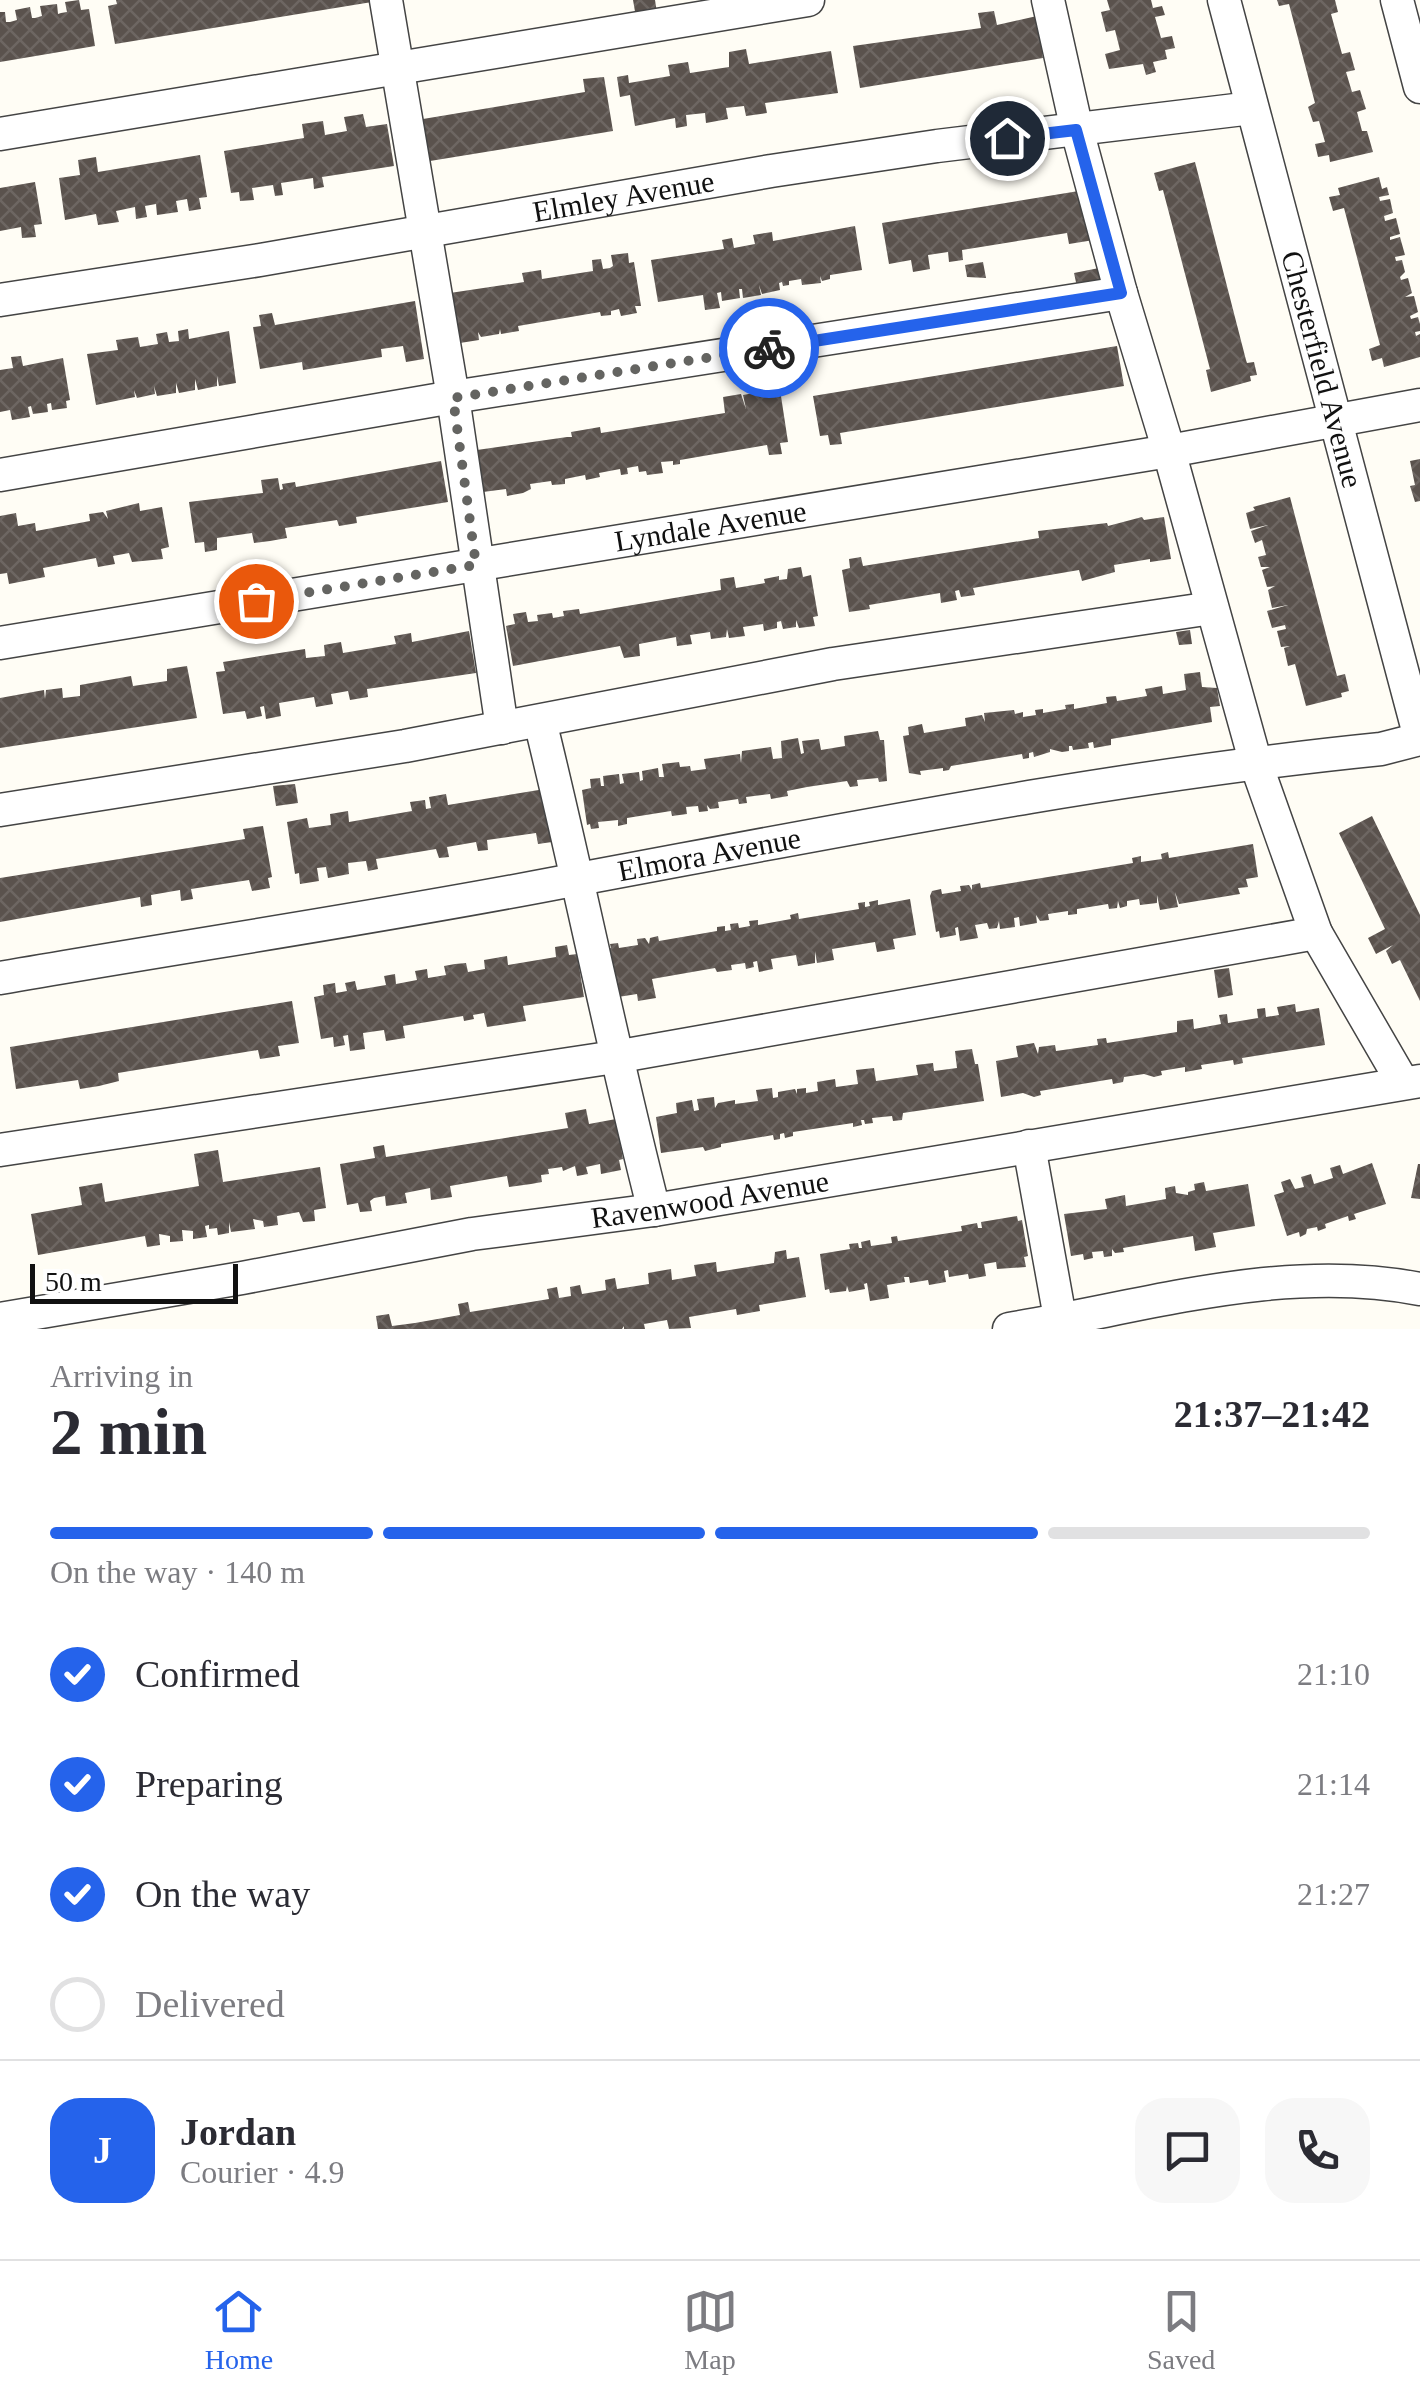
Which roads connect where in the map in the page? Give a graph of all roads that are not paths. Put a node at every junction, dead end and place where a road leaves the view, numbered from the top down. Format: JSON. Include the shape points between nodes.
{"nodes":[{"id":1,"x":386,"y":0,"type":"edge"},
{"id":2,"x":808,"y":0,"type":"edge"},
{"id":3,"x":1048,"y":0,"type":"edge"},
{"id":4,"x":1224,"y":0,"type":"edge"},
{"id":5,"x":1398,"y":0,"type":"edge"},
{"id":6,"x":397,"y":68,"type":"junction"},
{"id":7,"x":1420,"y":87,"type":"edge"},
{"id":8,"x":1252,"y":108,"type":"junction"},
{"id":9,"x":1076,"y":130,"type":"junction"},
{"id":10,"x":0,"y":134,"type":"edge"},
{"id":11,"x":424,"y":232,"type":"junction"},
{"id":12,"x":1121,"y":293,"type":"junction"},
{"id":13,"x":0,"y":300,"type":"edge"},
{"id":14,"x":453,"y":398,"type":"junction"},
{"id":15,"x":1420,"y":405,"type":"edge"},
{"id":16,"x":1336,"y":422,"type":"junction"},
{"id":17,"x":1169,"y":451,"type":"junction"},
{"id":18,"x":0,"y":475,"type":"edge"},
{"id":19,"x":476,"y":565,"type":"junction"},
{"id":20,"x":1212,"y":608,"type":"junction"},
{"id":21,"x":0,"y":643,"type":"edge"},
{"id":22,"x":540,"y":720,"type":"junction"},
{"id":23,"x":502,"y":728,"type":"junction"},
{"id":24,"x":1420,"y":738,"type":"edge"},
{"id":25,"x":1256,"y":764,"type":"junction"},
{"id":26,"x":0,"y":810,"type":"edge"},
{"id":27,"x":579,"y":879,"type":"junction"},
{"id":28,"x":1316,"y":932,"type":"junction"},
{"id":29,"x":0,"y":978,"type":"edge"},
{"id":30,"x":615,"y":1056,"type":"junction"},
{"id":31,"x":1411,"y":1082,"type":"edge"},
{"id":32,"x":1028,"y":1146,"type":"junction"},
{"id":33,"x":0,"y":1150,"type":"edge"},
{"id":34,"x":654,"y":1210,"type":"junction"},
{"id":35,"x":1420,"y":1289,"type":"edge"},
{"id":36,"x":3,"y":1314,"type":"edge"},
{"id":37,"x":1061,"y":1325,"type":"edge"},
{"id":38,"x":1008,"y":1329,"type":"edge"}],
"edges":[{"from":1,"to":6,"type":"street"},
{"from":2,"to":6,"type":"street"},
{"from":3,"to":9,"type":"street"},
{"from":4,"to":8,"type":"street","name":"Chesterfield Avenue"},
{"from":5,"to":7,"type":"street"},
{"from":6,"to":10,"type":"street"},
{"from":6,"to":11,"type":"street"},
{"from":8,"to":9,"type":"street","name":"Elmley Avenue"},
{"from":8,"to":16,"type":"street","name":"Chesterfield Avenue"},
{"from":9,"to":11,"type":"street","name":"Elmley Avenue","via":[[771,171]]},
{"from":9,"to":12,"type":"street"},
{"from":11,"to":13,"type":"street","name":"Elmley Avenue"},
{"from":11,"to":14,"type":"street"},
{"from":12,"to":14,"type":"street"},
{"from":12,"to":17,"type":"street"},
{"from":14,"to":18,"type":"street"},
{"from":14,"to":19,"type":"street"},
{"from":15,"to":16,"type":"street","name":"Lyndale Avenue"},
{"from":16,"to":17,"type":"street","name":"Lyndale Avenue"},
{"from":16,"to":24,"type":"street","name":"Chesterfield Avenue"},
{"from":17,"to":19,"type":"street","name":"Lyndale Avenue"},
{"from":17,"to":20,"type":"street"},
{"from":19,"to":21,"type":"street","name":"Lyndale Avenue"},
{"from":19,"to":23,"type":"street"},
{"from":20,"to":22,"type":"street","via":[[833,664]]},
{"from":20,"to":25,"type":"street"},
{"from":22,"to":23,"type":"street"},
{"from":22,"to":27,"type":"street"},
{"from":23,"to":26,"type":"street"},
{"from":24,"to":25,"type":"street","name":"Elmora Avenue"},
{"from":25,"to":27,"type":"street","name":"Elmora Avenue","via":[[858,826]]},
{"from":25,"to":28,"type":"street"},
{"from":27,"to":29,"type":"street","name":"Elmora Avenue"},
{"from":27,"to":30,"type":"street"},
{"from":28,"to":30,"type":"street"},
{"from":28,"to":31,"type":"street"},
{"from":30,"to":33,"type":"street"},
{"from":30,"to":34,"type":"street"},
{"from":31,"to":32,"type":"street","name":"Ravenwood Avenue"},
{"from":32,"to":34,"type":"street","name":"Ravenwood Avenue"},
{"from":32,"to":37,"type":"street"},
{"from":34,"to":36,"type":"street","name":"Ravenwood Avenue","via":[[472,1234]]},
{"from":35,"to":37,"type":"street","via":[[1302,1280],[1166,1298]]},
{"from":37,"to":38,"type":"street"}]}
